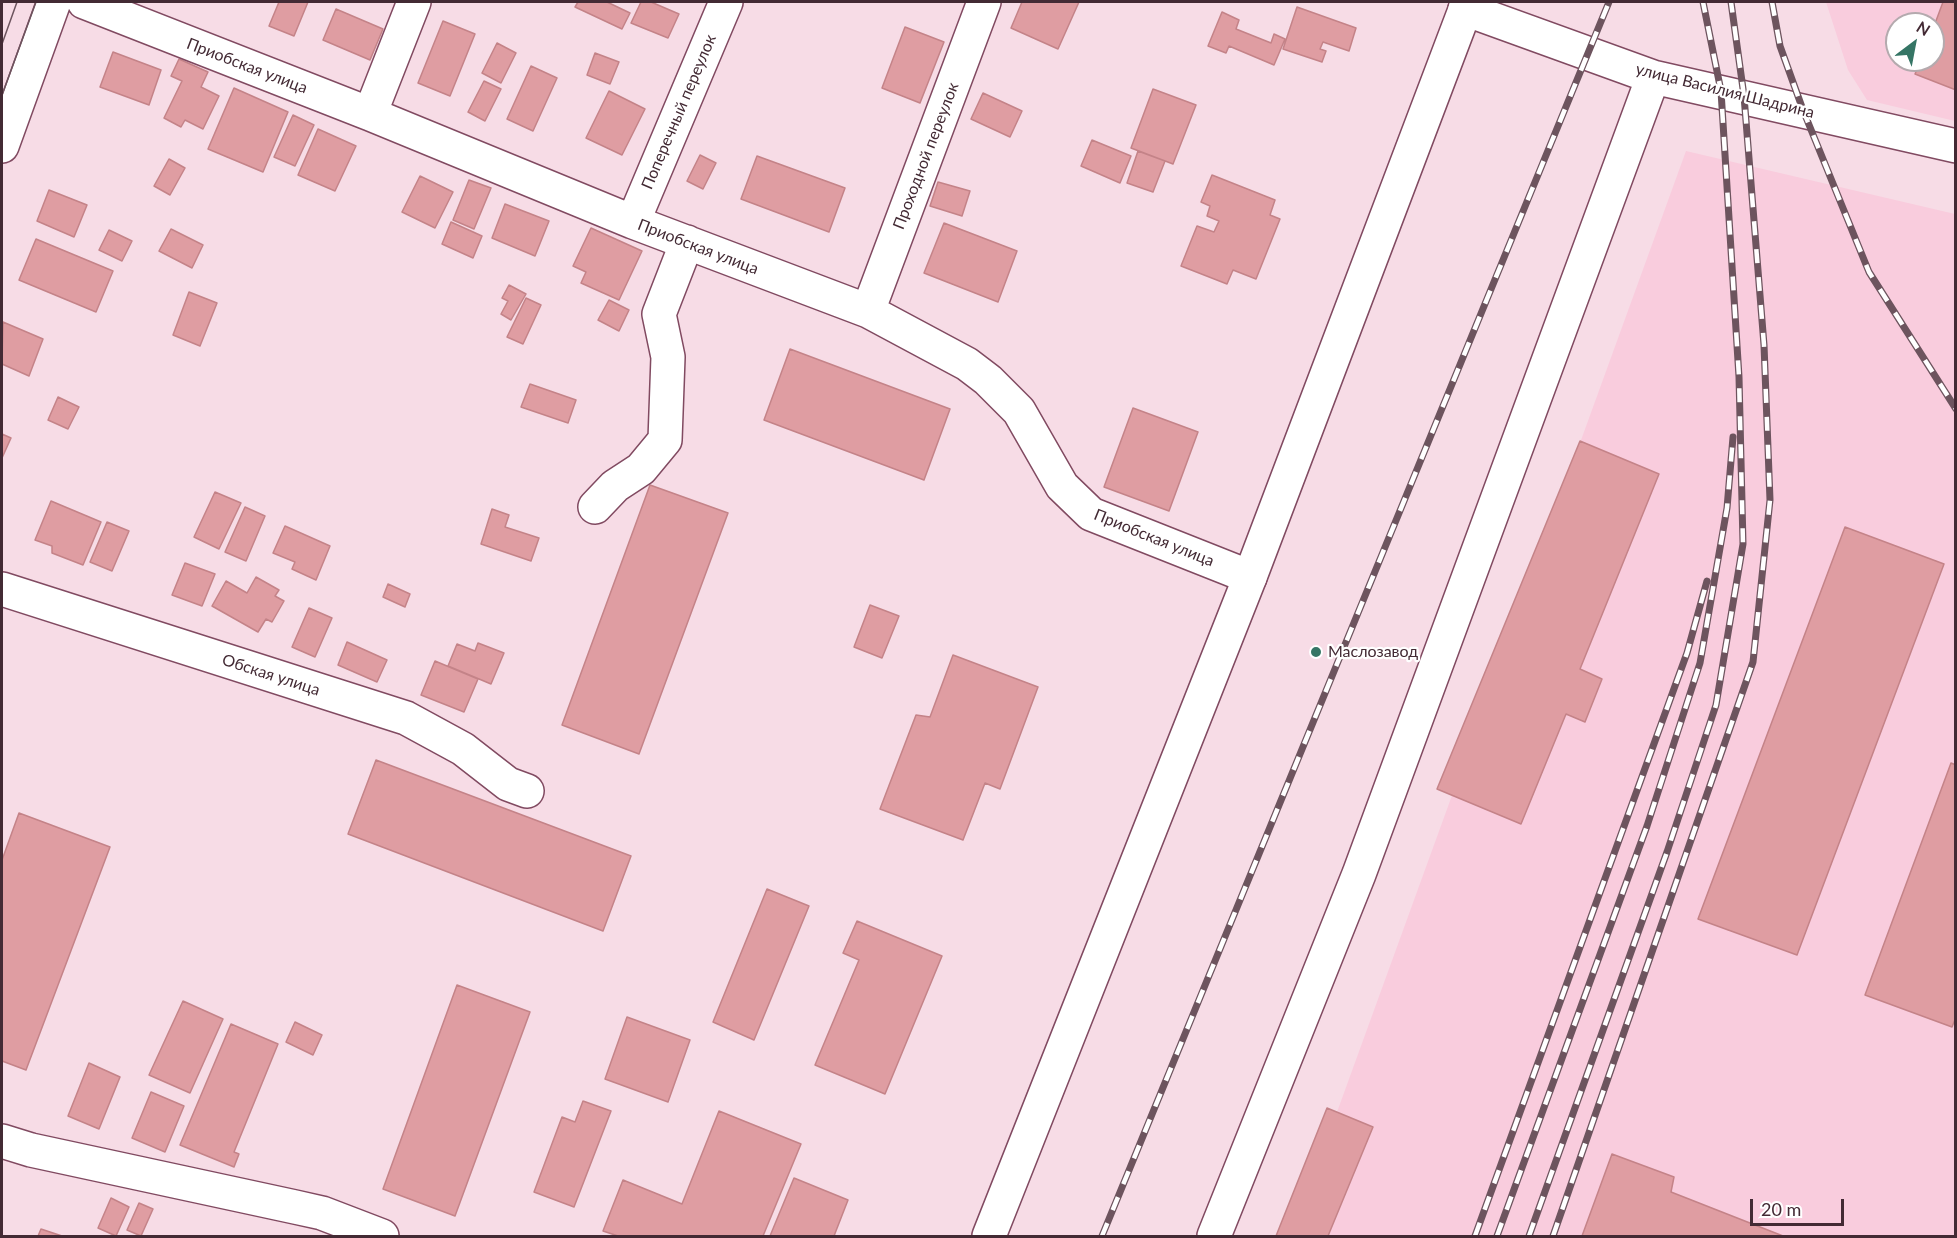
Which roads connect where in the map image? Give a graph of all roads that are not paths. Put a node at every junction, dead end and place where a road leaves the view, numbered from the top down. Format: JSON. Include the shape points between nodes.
{"nodes":[{"id":1,"x":54,"y":2,"type":"edge"},
{"id":2,"x":84,"y":2,"type":"edge"},
{"id":3,"x":414,"y":2,"type":"edge"},
{"id":4,"x":726,"y":2,"type":"edge"},
{"id":5,"x":984,"y":2,"type":"edge"},
{"id":6,"x":1467,"y":5,"type":"edge"},
{"id":7,"x":1653,"y":77,"type":"junction"},
{"id":8,"x":370,"y":114,"type":"junction"},
{"id":9,"x":2,"y":146,"type":"edge"},
{"id":10,"x":1956,"y":146,"type":"edge"},
{"id":11,"x":633,"y":222,"type":"junction"},
{"id":12,"x":687,"y":242,"type":"junction"},
{"id":13,"x":868,"y":311,"type":"junction"},
{"id":14,"x":595,"y":507,"type":"dead end"},
{"id":15,"x":1250,"y":577,"type":"junction"},
{"id":16,"x":2,"y":589,"type":"edge"},
{"id":17,"x":527,"y":791,"type":"dead end"},
{"id":18,"x":2,"y":1141,"type":"edge"},
{"id":19,"x":382,"y":1236,"type":"edge"},
{"id":20,"x":989,"y":1236,"type":"edge"},
{"id":21,"x":1214,"y":1236,"type":"edge"}],
"edges":[{"from":1,"to":9,"type":"street"},
{"from":2,"to":8,"type":"street","name":"Приобская улица"},
{"from":3,"to":8,"type":"street"},
{"from":4,"to":11,"type":"street","name":"Поперечный переулок"},
{"from":5,"to":13,"type":"street","name":"Проходной переулок"},
{"from":6,"to":7,"type":"street","name":"улица Василия Шадрина"},
{"from":6,"to":15,"type":"street"},
{"from":7,"to":10,"type":"street","name":"улица Василия Шадрина"},
{"from":7,"to":21,"type":"street","via":[[1359,874]]},
{"from":8,"to":11,"type":"street","name":"Приобская улица"},
{"from":11,"to":12,"type":"street","name":"Приобская улица"},
{"from":12,"to":13,"type":"street","name":"Приобская улица"},
{"from":12,"to":14,"type":"street","via":[[658,314],[668,357],[665,441],[641,469],[615,486]]},
{"from":13,"to":15,"type":"street","name":"Приобская улица","via":[[967,364],[988,380],[1019,411],[1062,486],[1091,514]]},
{"from":15,"to":20,"type":"street"},
{"from":16,"to":17,"type":"street","name":"Обская улица","via":[[406,718],[463,750],[508,784]]},
{"from":18,"to":19,"type":"street","via":[[295,1206]]}]}
